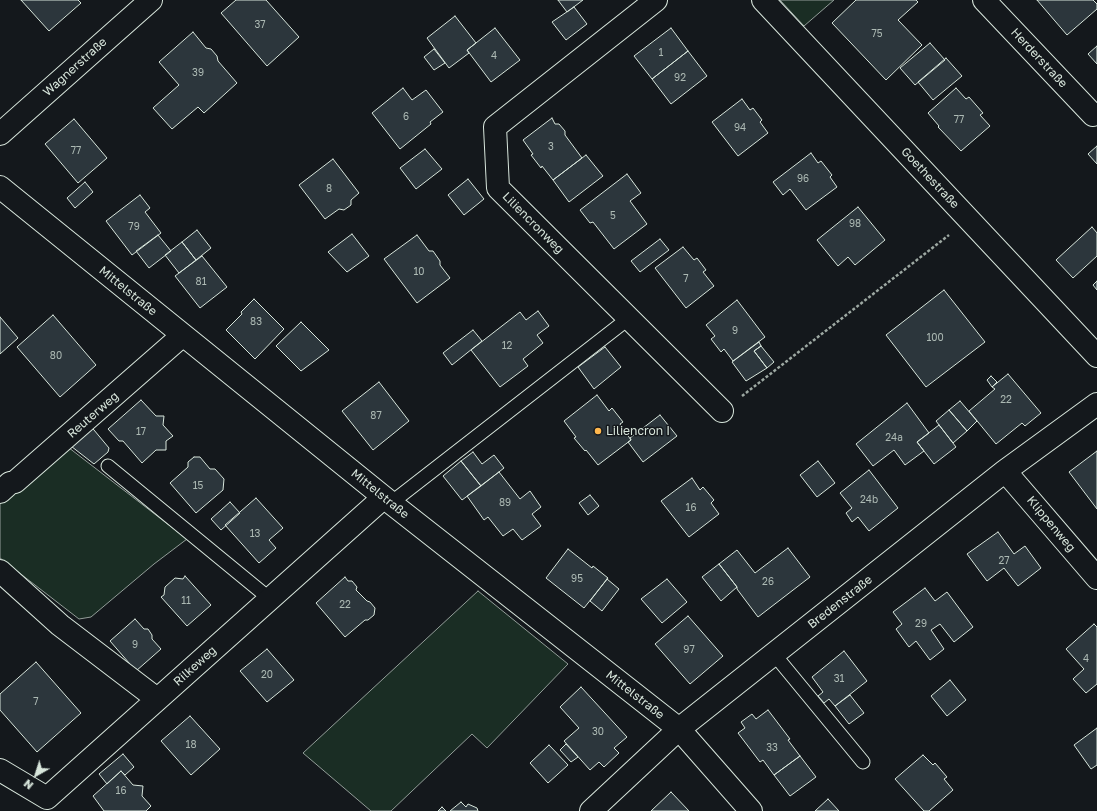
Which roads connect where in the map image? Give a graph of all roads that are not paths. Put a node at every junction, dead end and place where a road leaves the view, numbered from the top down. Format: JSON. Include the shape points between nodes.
{"nodes":[{"id":1,"x":151,"y":0,"type":"edge"},
{"id":2,"x":656,"y":0,"type":"edge"},
{"id":3,"x":763,"y":0,"type":"edge"},
{"id":4,"x":984,"y":0,"type":"edge"},
{"id":5,"x":1093,"y":115,"type":"dead end"},
{"id":6,"x":0,"y":134,"type":"edge"},
{"id":7,"x":0,"y":187,"type":"edge"},
{"id":8,"x":629,"y":318,"type":"junction"},
{"id":9,"x":183,"y":336,"type":"junction"},
{"id":10,"x":1097,"y":356,"type":"edge"},
{"id":11,"x":1097,"y":404,"type":"edge"},
{"id":12,"x":722,"y":411,"type":"road end"},
{"id":13,"x":108,"y":466,"type":"dead end"},
{"id":14,"x":1006,"y":471,"type":"junction"},
{"id":15,"x":0,"y":492,"type":"edge"},
{"id":16,"x":387,"y":500,"type":"junction"},
{"id":17,"x":0,"y":571,"type":"edge"},
{"id":18,"x":1097,"y":578,"type":"edge"},
{"id":19,"x":270,"y":599,"type":"junction"},
{"id":20,"x":774,"y":654,"type":"junction"},
{"id":21,"x":157,"y":699,"type":"junction"},
{"id":22,"x":679,"y":729,"type":"junction"},
{"id":23,"x":863,"y":762,"type":"dead end"},
{"id":24,"x":0,"y":770,"type":"edge"},
{"id":25,"x":590,"y":811,"type":"edge"},
{"id":26,"x":751,"y":811,"type":"edge"}],
"edges":[{"from":1,"to":6,"type":"street","name":"Wagnerstraße"},
{"from":2,"to":8,"type":"street","name":"Liliencronweg","via":[[495,127],[498,188]]},
{"from":3,"to":10,"type":"street","name":"Goethestraße"},
{"from":4,"to":5,"type":"street","name":"Herderstraße"},
{"from":7,"to":9,"type":"street","name":"Mittelstraße"},
{"from":8,"to":12,"type":"street","name":"Liliencronweg"},
{"from":8,"to":16,"type":"lane"},
{"from":9,"to":15,"type":"street","name":"Reuterweg","via":[[15,482]]},
{"from":9,"to":16,"type":"street","name":"Mittelstraße"},
{"from":11,"to":14,"type":"street","name":"Bredenstraße"},
{"from":13,"to":19,"type":"lane"},
{"from":14,"to":18,"type":"street","name":"Klippenweg"},
{"from":14,"to":20,"type":"street","name":"Bredenstraße"},
{"from":16,"to":19,"type":"street","name":"Rilkeweg"},
{"from":16,"to":22,"type":"street","name":"Mittelstraße"},
{"from":17,"to":21,"type":"street","via":[[60,625]]},
{"from":19,"to":21,"type":"street","name":"Rilkeweg"},
{"from":20,"to":22,"type":"street","name":"Bredenstraße"},
{"from":20,"to":23,"type":"lane"},
{"from":21,"to":24,"type":"street","name":"Rilkeweg","via":[[46,798]]},
{"from":22,"to":25,"type":"street","name":"Bredenstraße"},
{"from":22,"to":26,"type":"street","name":"Mittelstraße"}]}
